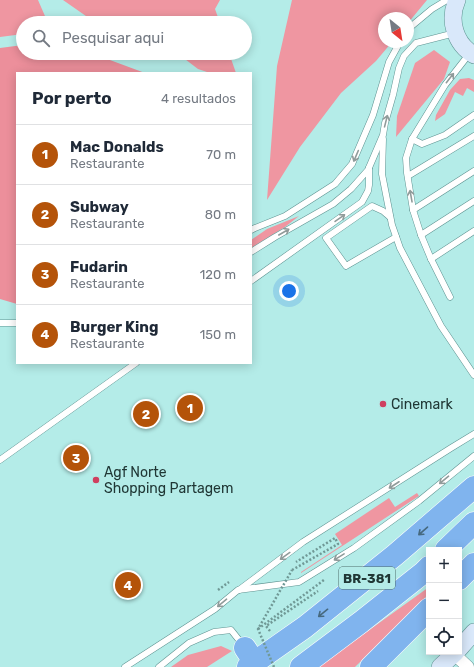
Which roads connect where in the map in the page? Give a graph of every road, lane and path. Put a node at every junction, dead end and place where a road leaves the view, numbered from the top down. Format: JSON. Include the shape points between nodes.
{"nodes":[{"id":1,"x":447,"y":0,"type":"edge"},
{"id":2,"x":456,"y":0,"type":"edge"},
{"id":3,"x":414,"y":25,"type":"edge"},
{"id":4,"x":455,"y":33,"type":"junction"},
{"id":5,"x":397,"y":48,"type":"edge"},
{"id":6,"x":472,"y":54,"type":"edge"},
{"id":7,"x":474,"y":115,"type":"edge"},
{"id":8,"x":383,"y":135,"type":"junction"},
{"id":9,"x":474,"y":136,"type":"edge"},
{"id":10,"x":412,"y":139,"type":"junction"},
{"id":11,"x":369,"y":168,"type":"junction"},
{"id":12,"x":474,"y":171,"type":"edge"},
{"id":13,"x":408,"y":176,"type":"junction"},
{"id":14,"x":474,"y":201,"type":"edge"},
{"id":15,"x":414,"y":210,"type":"junction"},
{"id":16,"x":390,"y":217,"type":"junction"},
{"id":17,"x":252,"y":230,"type":"edge"},
{"id":18,"x":474,"y":231,"type":"edge"},
{"id":19,"x":421,"y":235,"type":"junction"},
{"id":20,"x":396,"y":237,"type":"junction"},
{"id":21,"x":252,"y":251,"type":"edge"},
{"id":22,"x":431,"y":259,"type":"junction"},
{"id":23,"x":252,"y":280,"type":"edge"},
{"id":24,"x":450,"y":297,"type":"dead end"},
{"id":25,"x":0,"y":323,"type":"edge"},
{"id":26,"x":16,"y":323,"type":"edge"},
{"id":27,"x":135,"y":364,"type":"edge"},
{"id":28,"x":474,"y":375,"type":"edge"},
{"id":29,"x":474,"y":434,"type":"edge"},
{"id":30,"x":474,"y":456,"type":"edge"},
{"id":31,"x":0,"y":460,"type":"edge"},
{"id":32,"x":474,"y":487,"type":"edge"},
{"id":33,"x":474,"y":522,"type":"edge"},
{"id":34,"x":333,"y":536,"type":"dead end"},
{"id":35,"x":449,"y":547,"type":"edge"},
{"id":36,"x":301,"y":555,"type":"dead end"},
{"id":37,"x":474,"y":564,"type":"edge"},
{"id":38,"x":290,"y":566,"type":"dead end"},
{"id":39,"x":426,"y":569,"type":"edge"},
{"id":40,"x":462,"y":576,"type":"edge"},
{"id":41,"x":326,"y":579,"type":"dead end"},
{"id":42,"x":323,"y":588,"type":"dead end"},
{"id":43,"x":238,"y":590,"type":"junction"},
{"id":44,"x":426,"y":612,"type":"edge"},
{"id":45,"x":258,"y":629,"type":"junction"},
{"id":46,"x":270,"y":632,"type":"dead end"},
{"id":47,"x":474,"y":632,"type":"edge"},
{"id":48,"x":462,"y":645,"type":"edge"},
{"id":49,"x":453,"y":655,"type":"edge"},
{"id":50,"x":458,"y":655,"type":"edge"},
{"id":51,"x":256,"y":661,"type":"edge"},
{"id":52,"x":125,"y":667,"type":"edge"},
{"id":53,"x":159,"y":667,"type":"edge"},
{"id":54,"x":301,"y":667,"type":"edge"},
{"id":55,"x":370,"y":667,"type":"edge"},
{"id":56,"x":440,"y":667,"type":"edge"},
{"id":57,"x":468,"y":667,"type":"edge"}],
"edges":[{"from":1,"to":3,"type":"lane"},
{"from":2,"to":4,"type":"main road","via":[[453,12]]},
{"from":4,"to":6,"type":"main road"},
{"from":8,"to":4,"type":"lane","one_way":true,"via":[[404,56],[416,43]]},
{"from":5,"to":17,"type":"lane","one_way":true,"via":[[389,62],[373,115],[352,164],[335,184],[285,216]]},
{"from":10,"to":6,"type":"lane","one_way":true,"via":[[445,85]]},
{"from":7,"to":10,"type":"lane","via":[[445,135],[422,144]]},
{"from":8,"to":11,"type":"lane"},
{"from":8,"to":16,"type":"lane","via":[[382,174]]},
{"from":9,"to":13,"type":"lane"},
{"from":10,"to":13,"type":"lane","via":[[406,158]]},
{"from":21,"to":11,"type":"lane","one_way":true,"via":[[333,204],[351,189]]},
{"from":23,"to":11,"type":"lane","one_way":true,"via":[[362,202],[368,191]]},
{"from":12,"to":15,"type":"lane"},
{"from":15,"to":13,"type":"lane","one_way":true},
{"from":14,"to":19,"type":"lane"},
{"from":15,"to":19,"type":"lane"},
{"from":16,"to":20,"type":"lane"},
{"from":16,"to":20,"type":"lane","via":[[372,206],[326,238],[346,266]]},
{"from":18,"to":22,"type":"lane"},
{"from":19,"to":22,"type":"lane"},
{"from":20,"to":28,"type":"lane","via":[[441,326]]},
{"from":22,"to":24,"type":"lane"},
{"from":25,"to":26,"type":"lane"},
{"from":27,"to":31,"type":"lane"},
{"from":29,"to":43,"type":"lane","one_way":true,"via":[[303,542]]},
{"from":30,"to":43,"type":"lane","one_way":true,"via":[[419,501],[354,548],[299,582]]},
{"from":32,"to":51,"type":"highway","number":"BR-381","one_way":true,"via":[[305,627]]},
{"from":33,"to":35,"type":"highway"},
{"from":34,"to":36,"type":"path"},
{"from":37,"to":40,"type":"highway"},
{"from":38,"to":45,"type":"path","bridge":true,"via":[[335,538],[338,544],[292,570]]},
{"from":39,"to":54,"type":"highway","number":"BR-381"},
{"from":41,"to":45,"type":"path"},
{"from":42,"to":46,"type":"path","via":[[266,626]]},
{"from":43,"to":52,"type":"lane","one_way":true,"via":[[215,609]]},
{"from":44,"to":55,"type":"highway"},
{"from":45,"to":51,"type":"path","bridge":true},
{"from":47,"to":48,"type":"main road"},
{"from":49,"to":56,"type":"main road"},
{"from":50,"to":57,"type":"street"},
{"from":51,"to":53,"type":"lane","via":[[231,630],[214,632],[189,644]]}]}
